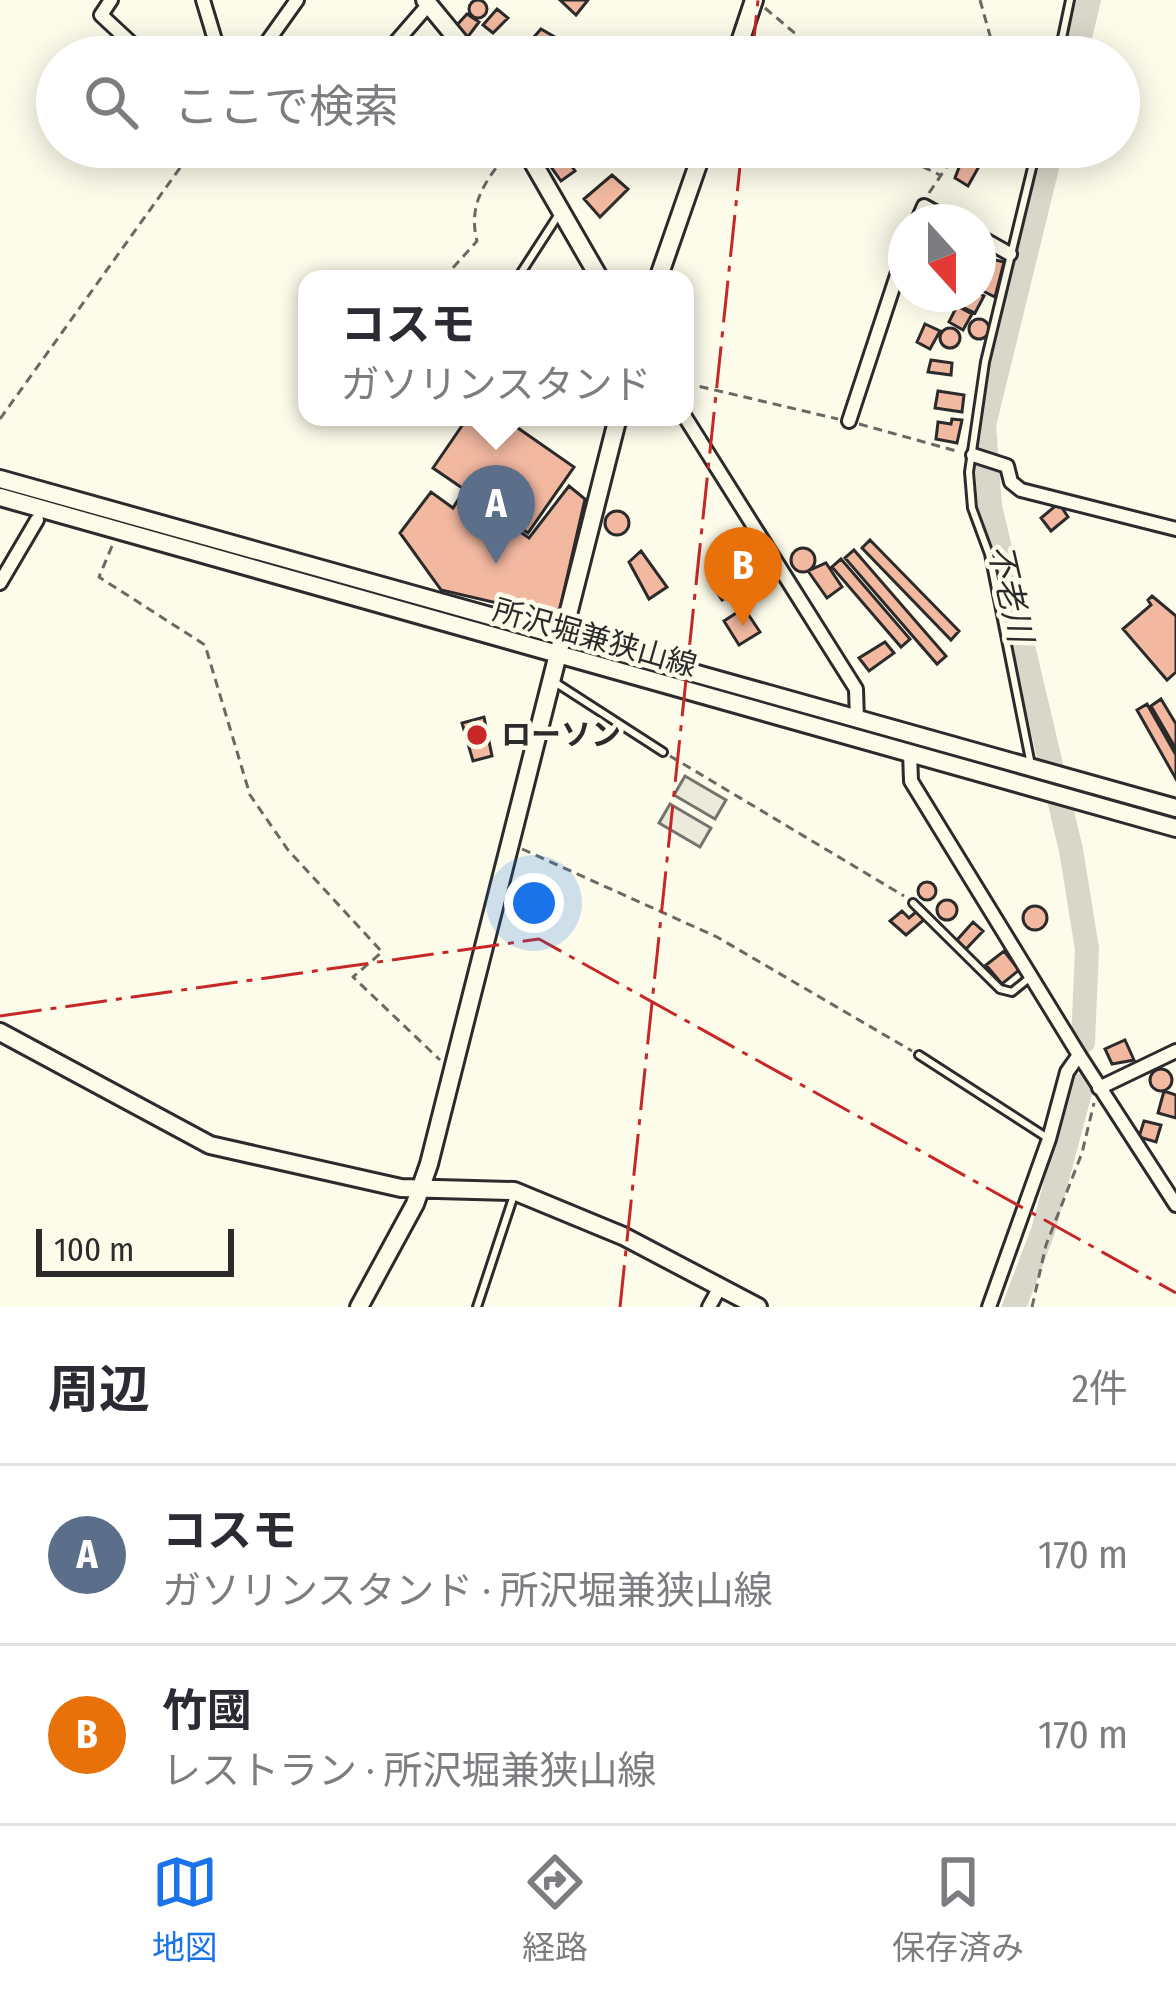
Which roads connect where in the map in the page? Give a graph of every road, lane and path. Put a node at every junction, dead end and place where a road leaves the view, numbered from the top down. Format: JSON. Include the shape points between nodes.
{"nodes":[{"id":1,"x":111,"y":0,"type":"edge"},
{"id":2,"x":203,"y":0,"type":"edge"},
{"id":3,"x":297,"y":0,"type":"edge"},
{"id":4,"x":754,"y":0,"type":"edge"},
{"id":5,"x":980,"y":0,"type":"edge"},
{"id":6,"x":1070,"y":0,"type":"edge"},
{"id":7,"x":435,"y":4,"type":"edge"},
{"id":8,"x":123,"y":36,"type":"edge"},
{"id":9,"x":214,"y":36,"type":"edge"},
{"id":10,"x":271,"y":36,"type":"edge"},
{"id":11,"x":404,"y":36,"type":"edge"},
{"id":12,"x":457,"y":36,"type":"edge"},
{"id":13,"x":742,"y":36,"type":"edge"},
{"id":14,"x":798,"y":36,"type":"edge"},
{"id":15,"x":990,"y":36,"type":"edge"},
{"id":16,"x":1062,"y":36,"type":"edge"},
{"id":17,"x":180,"y":168,"type":"edge"},
{"id":18,"x":495,"y":168,"type":"edge"},
{"id":19,"x":535,"y":168,"type":"edge"},
{"id":20,"x":697,"y":168,"type":"edge"},
{"id":21,"x":926,"y":168,"type":"edge"},
{"id":22,"x":945,"y":168,"type":"edge"},
{"id":23,"x":1032,"y":168,"type":"edge"},
{"id":24,"x":940,"y":175,"type":"junction"},
{"id":25,"x":924,"y":204,"type":"edge"},
{"id":26,"x":559,"y":214,"type":"junction"},
{"id":27,"x":996,"y":246,"type":"edge"},
{"id":28,"x":1010,"y":254,"type":"junction"},
{"id":29,"x":451,"y":270,"type":"edge"},
{"id":30,"x":523,"y":270,"type":"edge"},
{"id":31,"x":593,"y":270,"type":"edge"},
{"id":32,"x":661,"y":270,"type":"edge"},
{"id":33,"x":888,"y":302,"type":"edge"},
{"id":34,"x":694,"y":385,"type":"edge"},
{"id":35,"x":0,"y":419,"type":"edge"},
{"id":36,"x":848,"y":421,"type":"junction"},
{"id":37,"x":616,"y":426,"type":"edge"},
{"id":38,"x":691,"y":426,"type":"edge"},
{"id":39,"x":973,"y":455,"type":"junction"},
{"id":40,"x":0,"y":479,"type":"edge"},
{"id":41,"x":0,"y":497,"type":"edge"},
{"id":42,"x":37,"y":520,"type":"dead end"},
{"id":43,"x":1176,"y":529,"type":"edge"},
{"id":44,"x":119,"y":530,"type":"junction"},
{"id":45,"x":0,"y":583,"type":"edge"},
{"id":46,"x":562,"y":636,"type":"junction"},
{"id":47,"x":556,"y":655,"type":"junction"},
{"id":48,"x":550,"y":679,"type":"junction"},
{"id":49,"x":857,"y":719,"type":"junction"},
{"id":50,"x":664,"y":752,"type":"joint"},
{"id":51,"x":910,"y":752,"type":"junction"},
{"id":52,"x":1035,"y":775,"type":"junction"},
{"id":53,"x":1176,"y":808,"type":"edge"},
{"id":54,"x":1176,"y":828,"type":"edge"},
{"id":55,"x":511,"y":844,"type":"junction"},
{"id":56,"x":913,"y":903,"type":"joint"},
{"id":57,"x":1031,"y":976,"type":"junction"},
{"id":58,"x":2,"y":1039,"type":"edge"},
{"id":59,"x":1176,"y":1051,"type":"edge"},
{"id":60,"x":919,"y":1055,"type":"joint"},
{"id":61,"x":1079,"y":1055,"type":"junction"},
{"id":62,"x":454,"y":1074,"type":"junction"},
{"id":63,"x":1100,"y":1088,"type":"junction"},
{"id":64,"x":1049,"y":1139,"type":"junction"},
{"id":65,"x":1169,"y":1186,"type":"edge"},
{"id":66,"x":422,"y":1189,"type":"junction"},
{"id":67,"x":514,"y":1191,"type":"junction"},
{"id":68,"x":1176,"y":1205,"type":"edge"},
{"id":69,"x":720,"y":1287,"type":"junction"},
{"id":70,"x":359,"y":1307,"type":"edge"},
{"id":71,"x":477,"y":1307,"type":"edge"},
{"id":72,"x":710,"y":1307,"type":"edge"},
{"id":73,"x":758,"y":1307,"type":"edge"},
{"id":74,"x":989,"y":1307,"type":"edge"},
{"id":75,"x":1032,"y":1307,"type":"edge"}],
"edges":[{"from":1,"to":8,"type":"street","via":[[101,15]]},
{"from":2,"to":9,"type":"street"},
{"from":3,"to":10,"type":"street"},
{"from":4,"to":13,"type":"main road"},
{"from":4,"to":14,"type":"path"},
{"from":5,"to":15,"type":"path"},
{"from":6,"to":16,"type":"lane"},
{"from":7,"to":11,"type":"street"},
{"from":7,"to":12,"type":"main road"},
{"from":17,"to":35,"type":"path"},
{"from":18,"to":29,"type":"path","via":[[470,214],[477,242]]},
{"from":19,"to":26,"type":"main road"},
{"from":20,"to":32,"type":"main road"},
{"from":21,"to":24,"type":"path"},
{"from":22,"to":24,"type":"path"},
{"from":23,"to":28,"type":"lane"},
{"from":24,"to":25,"type":"path"},
{"from":26,"to":30,"type":"lane"},
{"from":26,"to":31,"type":"main road"},
{"from":27,"to":28,"type":"street"},
{"from":28,"to":39,"type":"lane"},
{"from":33,"to":36,"type":"street"},
{"from":34,"to":36,"type":"path"},
{"from":36,"to":39,"type":"path"},
{"from":37,"to":46,"type":"main road"},
{"from":38,"to":49,"type":"street","via":[[856,689]]},
{"from":39,"to":43,"type":"street","via":[[1007,466],[1021,490]]},
{"from":39,"to":52,"type":"lane","via":[[972,508]]},
{"from":40,"to":46,"type":"main road","name":"所沢堀兼狭山線"},
{"from":41,"to":44,"type":"main road","name":"所沢堀兼狭山線"},
{"from":42,"to":45,"type":"street"},
{"from":44,"to":47,"type":"main road","name":"所沢堀兼狭山線"},
{"from":44,"to":62,"type":"path","via":[[99,577],[205,645],[250,795],[288,850],[382,952],[353,977]]},
{"from":46,"to":47,"type":"main road"},
{"from":46,"to":49,"type":"main road","name":"所沢堀兼狭山線"},
{"from":47,"to":48,"type":"main road"},
{"from":47,"to":51,"type":"main road","name":"所沢堀兼狭山線"},
{"from":48,"to":50,"type":"lane"},
{"from":48,"to":55,"type":"main road"},
{"from":49,"to":52,"type":"main road","name":"所沢堀兼狭山線"},
{"from":50,"to":56,"type":"path"},
{"from":51,"to":52,"type":"main road","name":"所沢堀兼狭山線"},
{"from":51,"to":57,"type":"street","via":[[911,781]]},
{"from":52,"to":53,"type":"main road","name":"所沢堀兼狭山線"},
{"from":52,"to":54,"type":"main road","name":"所沢堀兼狭山線","via":[[1073,798]]},
{"from":55,"to":60,"type":"path","via":[[717,937]]},
{"from":55,"to":62,"type":"main road"},
{"from":56,"to":57,"type":"lane","via":[[1005,992]]},
{"from":57,"to":61,"type":"street"},
{"from":58,"to":66,"type":"main road","via":[[210,1145]]},
{"from":59,"to":63,"type":"street"},
{"from":60,"to":64,"type":"lane"},
{"from":61,"to":63,"type":"street"},
{"from":61,"to":64,"type":"street"},
{"from":62,"to":66,"type":"main road"},
{"from":63,"to":65,"type":"street"},
{"from":63,"to":75,"type":"path"},
{"from":64,"to":74,"type":"street"},
{"from":65,"to":68,"type":"street"},
{"from":66,"to":67,"type":"main road"},
{"from":66,"to":70,"type":"main road"},
{"from":67,"to":69,"type":"main road"},
{"from":67,"to":71,"type":"lane"},
{"from":69,"to":72,"type":"street"},
{"from":69,"to":73,"type":"main road"}]}
